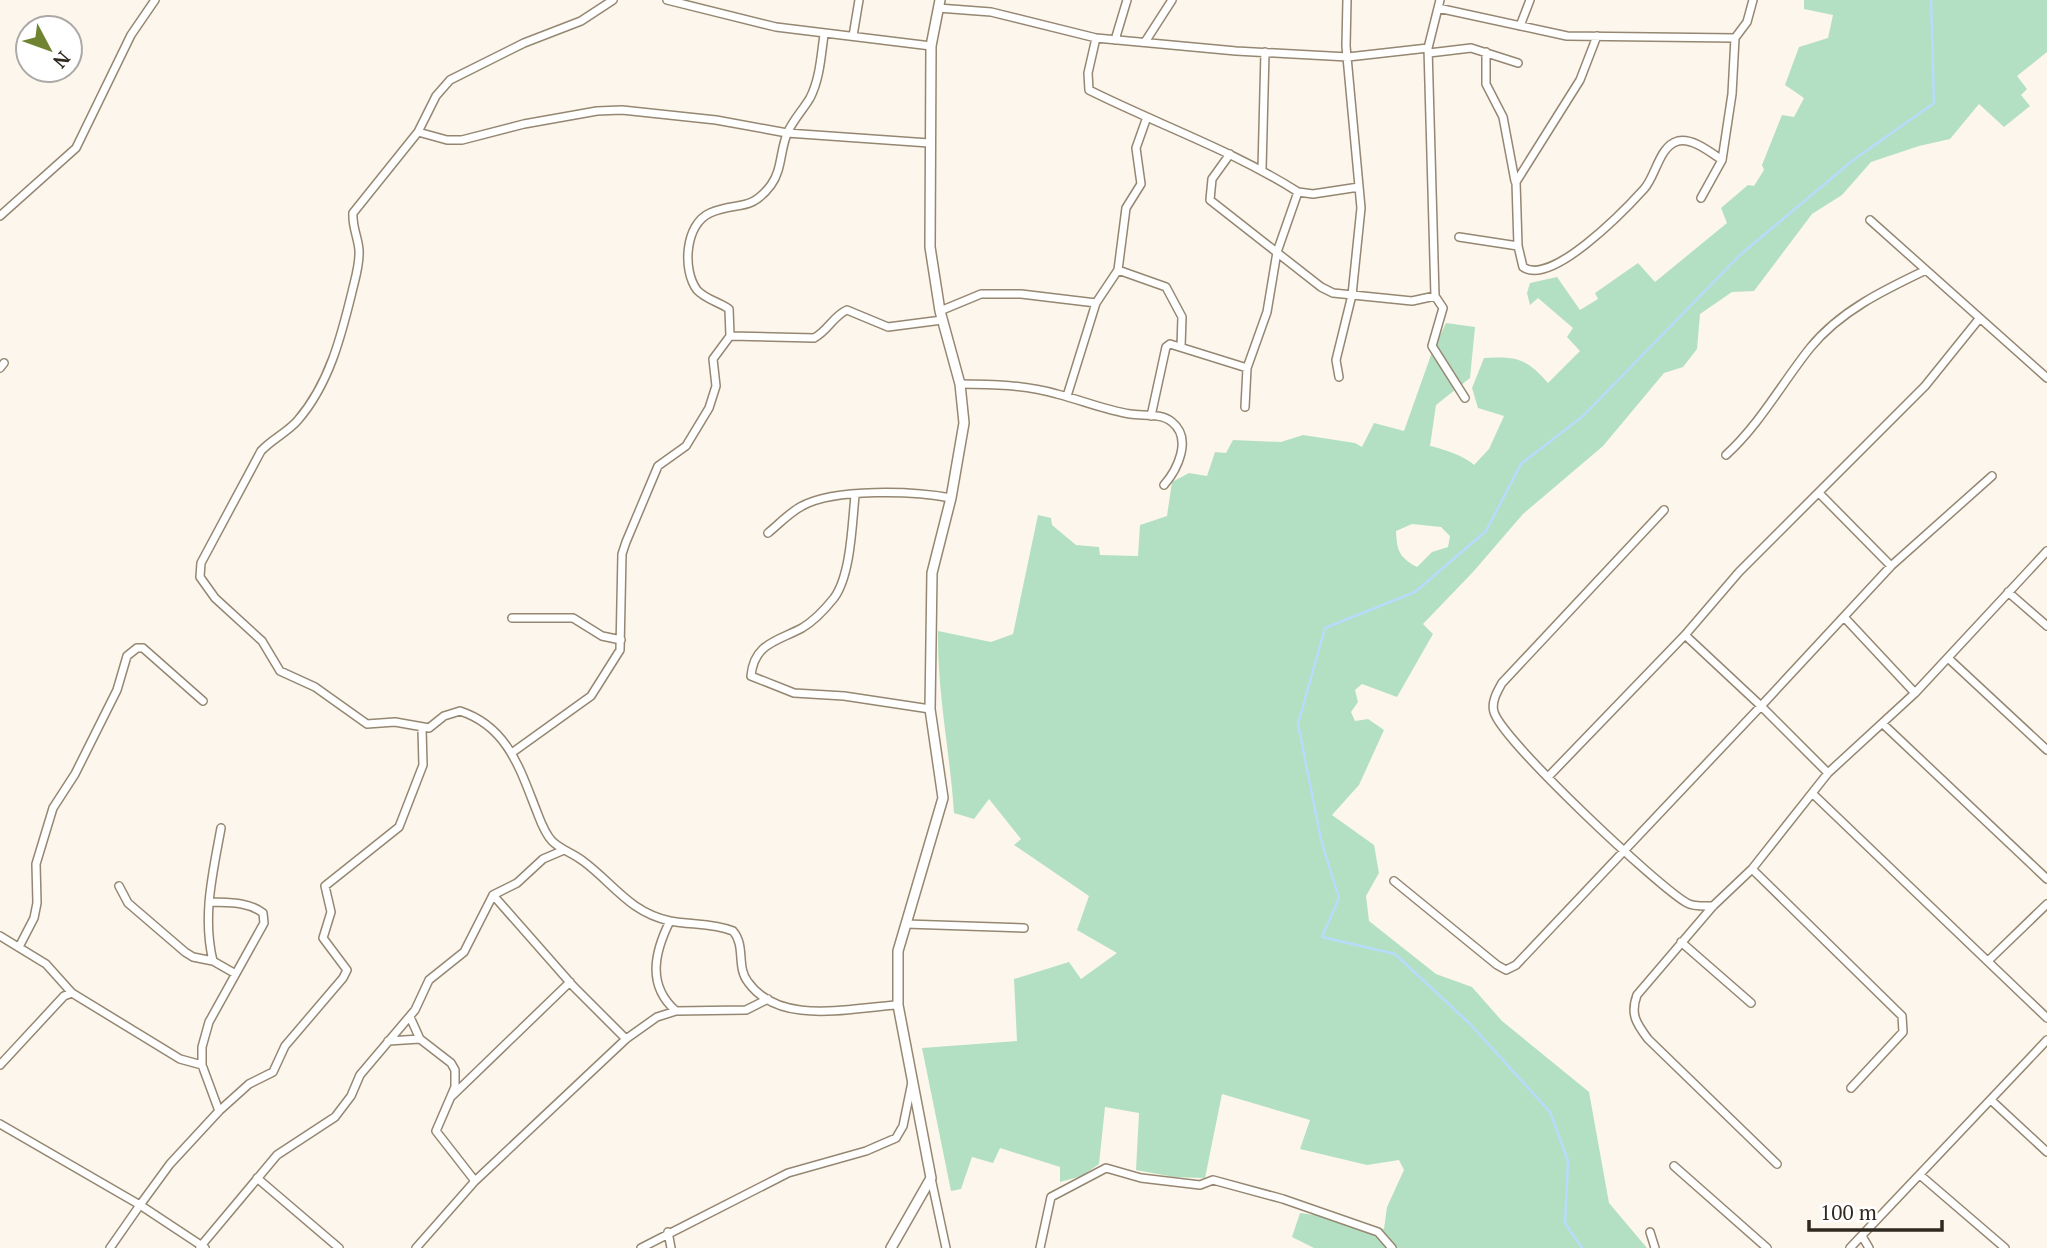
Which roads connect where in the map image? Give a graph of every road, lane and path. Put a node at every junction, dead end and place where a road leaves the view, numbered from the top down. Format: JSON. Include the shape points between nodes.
{"nodes":[{"id":1,"x":155,"y":0,"type":"edge"},
{"id":2,"x":613,"y":0,"type":"edge"},
{"id":3,"x":667,"y":0,"type":"edge"},
{"id":4,"x":859,"y":0,"type":"edge"},
{"id":5,"x":1127,"y":0,"type":"edge"},
{"id":6,"x":1172,"y":0,"type":"edge"},
{"id":7,"x":1347,"y":0,"type":"edge"},
{"id":8,"x":1530,"y":0,"type":"edge"},
{"id":9,"x":1753,"y":0,"type":"edge"},
{"id":10,"x":939,"y":4,"type":"edge"},
{"id":11,"x":1439,"y":4,"type":"edge"},
{"id":12,"x":1520,"y":26,"type":"junction"},
{"id":13,"x":824,"y":35,"type":"junction"},
{"id":14,"x":853,"y":36,"type":"junction"},
{"id":15,"x":1597,"y":36,"type":"junction"},
{"id":16,"x":1096,"y":38,"type":"junction"},
{"id":17,"x":1735,"y":38,"type":"junction"},
{"id":18,"x":1115,"y":40,"type":"junction"},
{"id":19,"x":1145,"y":42,"type":"junction"},
{"id":20,"x":930,"y":46,"type":"junction"},
{"id":21,"x":1428,"y":50,"type":"junction"},
{"id":22,"x":1265,"y":52,"type":"junction"},
{"id":23,"x":1486,"y":52,"type":"junction"},
{"id":24,"x":1348,"y":57,"type":"junction"},
{"id":25,"x":1518,"y":63,"type":"dead end"},
{"id":26,"x":1147,"y":117,"type":"junction"},
{"id":27,"x":418,"y":132,"type":"junction"},
{"id":28,"x":787,"y":134,"type":"junction"},
{"id":29,"x":929,"y":143,"type":"junction"},
{"id":30,"x":1230,"y":155,"type":"junction"},
{"id":31,"x":1722,"y":160,"type":"junction"},
{"id":32,"x":1262,"y":169,"type":"junction"},
{"id":33,"x":1516,"y":181,"type":"junction"},
{"id":34,"x":1359,"y":187,"type":"junction"},
{"id":35,"x":1298,"y":192,"type":"junction"},
{"id":36,"x":1701,"y":198,"type":"dead end"},
{"id":37,"x":0,"y":216,"type":"edge"},
{"id":38,"x":1870,"y":220,"type":"dead end"},
{"id":39,"x":1459,"y":237,"type":"dead end"},
{"id":40,"x":1518,"y":246,"type":"junction"},
{"id":41,"x":1277,"y":252,"type":"junction"},
{"id":42,"x":1118,"y":270,"type":"junction"},
{"id":43,"x":1926,"y":270,"type":"junction"},
{"id":44,"x":1352,"y":295,"type":"junction"},
{"id":45,"x":1435,"y":296,"type":"junction"},
{"id":46,"x":1096,"y":303,"type":"junction"},
{"id":47,"x":941,"y":315,"type":"junction"},
{"id":48,"x":1979,"y":319,"type":"junction"},
{"id":49,"x":730,"y":336,"type":"junction"},
{"id":50,"x":1181,"y":347,"type":"junction"},
{"id":51,"x":1247,"y":368,"type":"junction"},
{"id":52,"x":1339,"y":377,"type":"dead end"},
{"id":53,"x":2047,"y":377,"type":"edge"},
{"id":54,"x":960,"y":384,"type":"junction"},
{"id":55,"x":1067,"y":396,"type":"junction"},
{"id":56,"x":1465,"y":398,"type":"dead end"},
{"id":57,"x":1245,"y":407,"type":"dead end"},
{"id":58,"x":1151,"y":416,"type":"junction"},
{"id":59,"x":1726,"y":455,"type":"dead end"},
{"id":60,"x":1992,"y":476,"type":"dead end"},
{"id":61,"x":1164,"y":485,"type":"dead end"},
{"id":62,"x":1820,"y":494,"type":"junction"},
{"id":63,"x":855,"y":496,"type":"junction"},
{"id":64,"x":951,"y":498,"type":"junction"},
{"id":65,"x":1664,"y":510,"type":"dead end"},
{"id":66,"x":768,"y":533,"type":"dead end"},
{"id":67,"x":2047,"y":551,"type":"edge"},
{"id":68,"x":1891,"y":566,"type":"junction"},
{"id":69,"x":2008,"y":592,"type":"junction"},
{"id":70,"x":1844,"y":617,"type":"junction"},
{"id":71,"x":512,"y":618,"type":"dead end"},
{"id":72,"x":2047,"y":626,"type":"edge"},
{"id":73,"x":1685,"y":635,"type":"junction"},
{"id":74,"x":621,"y":640,"type":"junction"},
{"id":75,"x":1948,"y":658,"type":"junction"},
{"id":76,"x":1915,"y":694,"type":"junction"},
{"id":77,"x":203,"y":701,"type":"dead end"},
{"id":78,"x":1761,"y":706,"type":"junction"},
{"id":79,"x":930,"y":709,"type":"junction"},
{"id":80,"x":1882,"y":724,"type":"junction"},
{"id":81,"x":422,"y":729,"type":"junction"},
{"id":82,"x":2047,"y":750,"type":"edge"},
{"id":83,"x":513,"y":752,"type":"junction"},
{"id":84,"x":1828,"y":773,"type":"junction"},
{"id":85,"x":1548,"y":777,"type":"junction"},
{"id":86,"x":1813,"y":794,"type":"junction"},
{"id":87,"x":220,"y":828,"type":"dead end"},
{"id":88,"x":1624,"y":848,"type":"junction"},
{"id":89,"x":564,"y":850,"type":"junction"},
{"id":90,"x":1752,"y":869,"type":"junction"},
{"id":91,"x":2047,"y":878,"type":"edge"},
{"id":92,"x":1394,"y":881,"type":"dead end"},
{"id":93,"x":119,"y":886,"type":"dead end"},
{"id":94,"x":493,"y":895,"type":"junction"},
{"id":95,"x":209,"y":902,"type":"junction"},
{"id":96,"x":2047,"y":904,"type":"edge"},
{"id":97,"x":1713,"y":906,"type":"junction"},
{"id":98,"x":670,"y":921,"type":"junction"},
{"id":99,"x":906,"y":924,"type":"junction"},
{"id":100,"x":1024,"y":928,"type":"dead end"},
{"id":101,"x":0,"y":936,"type":"edge"},
{"id":102,"x":1681,"y":942,"type":"junction"},
{"id":103,"x":19,"y":947,"type":"junction"},
{"id":104,"x":1989,"y":960,"type":"junction"},
{"id":105,"x":214,"y":961,"type":"junction"},
{"id":106,"x":234,"y":974,"type":"junction"},
{"id":107,"x":570,"y":982,"type":"junction"},
{"id":108,"x":72,"y":993,"type":"junction"},
{"id":109,"x":768,"y":999,"type":"junction"},
{"id":110,"x":1751,"y":1003,"type":"dead end"},
{"id":111,"x":898,"y":1005,"type":"junction"},
{"id":112,"x":676,"y":1011,"type":"junction"},
{"id":113,"x":410,"y":1017,"type":"junction"},
{"id":114,"x":2047,"y":1018,"type":"edge"},
{"id":115,"x":626,"y":1039,"type":"junction"},
{"id":116,"x":419,"y":1040,"type":"junction"},
{"id":117,"x":2047,"y":1040,"type":"edge"},
{"id":118,"x":388,"y":1041,"type":"junction"},
{"id":119,"x":0,"y":1065,"type":"edge"},
{"id":120,"x":202,"y":1065,"type":"junction"},
{"id":121,"x":912,"y":1082,"type":"junction"},
{"id":122,"x":1851,"y":1088,"type":"dead end"},
{"id":123,"x":450,"y":1098,"type":"junction"},
{"id":124,"x":1992,"y":1101,"type":"junction"},
{"id":125,"x":219,"y":1111,"type":"junction"},
{"id":126,"x":0,"y":1124,"type":"edge"},
{"id":127,"x":2047,"y":1152,"type":"edge"},
{"id":128,"x":1777,"y":1164,"type":"dead end"},
{"id":129,"x":1674,"y":1166,"type":"dead end"},
{"id":130,"x":1920,"y":1175,"type":"junction"},
{"id":131,"x":257,"y":1178,"type":"junction"},
{"id":132,"x":931,"y":1178,"type":"junction"},
{"id":133,"x":475,"y":1181,"type":"junction"},
{"id":134,"x":140,"y":1205,"type":"junction"},
{"id":135,"x":1650,"y":1231,"type":"dead end"},
{"id":136,"x":668,"y":1232,"type":"junction"},
{"id":137,"x":1862,"y":1236,"type":"junction"},
{"id":138,"x":202,"y":1247,"type":"edge"},
{"id":139,"x":110,"y":1248,"type":"edge"},
{"id":140,"x":339,"y":1248,"type":"edge"},
{"id":141,"x":416,"y":1248,"type":"edge"},
{"id":142,"x":641,"y":1248,"type":"edge"},
{"id":143,"x":671,"y":1248,"type":"edge"},
{"id":144,"x":891,"y":1248,"type":"edge"},
{"id":145,"x":946,"y":1248,"type":"edge"},
{"id":146,"x":1040,"y":1248,"type":"edge"},
{"id":147,"x":1392,"y":1248,"type":"edge"},
{"id":148,"x":1655,"y":1248,"type":"edge"},
{"id":149,"x":1767,"y":1248,"type":"edge"},
{"id":150,"x":1850,"y":1248,"type":"edge"},
{"id":151,"x":1869,"y":1248,"type":"edge"},
{"id":152,"x":2005,"y":1248,"type":"edge"}],
"edges":[{"from":1,"to":37,"type":"street","via":[[131,35],[76,148]]},
{"from":2,"to":27,"type":"street","via":[[581,21],[450,80],[436,96]]},
{"from":3,"to":13,"type":"street"},
{"from":4,"to":14,"type":"street"},
{"from":5,"to":18,"type":"street"},
{"from":6,"to":19,"type":"street"},
{"from":7,"to":24,"type":"street"},
{"from":8,"to":12,"type":"street"},
{"from":9,"to":17,"type":"street","via":[[1747,22]]},
{"from":10,"to":16,"type":"street"},
{"from":10,"to":20,"type":"street"},
{"from":11,"to":12,"type":"street"},
{"from":11,"to":21,"type":"street"},
{"from":12,"to":15,"type":"street","via":[[1567,36]]},
{"from":13,"to":14,"type":"street"},
{"from":13,"to":28,"type":"street","via":[[816,84]]},
{"from":14,"to":20,"type":"street"},
{"from":15,"to":17,"type":"street"},
{"from":15,"to":33,"type":"street","via":[[1580,80]]},
{"from":16,"to":18,"type":"street"},
{"from":16,"to":26,"type":"street","via":[[1088,73],[1090,90]]},
{"from":17,"to":31,"type":"street"},
{"from":18,"to":19,"type":"street"},
{"from":19,"to":22,"type":"street"},
{"from":20,"to":29,"type":"street"},
{"from":21,"to":23,"type":"street"},
{"from":21,"to":24,"type":"street"},
{"from":21,"to":45,"type":"street"},
{"from":22,"to":24,"type":"street"},
{"from":22,"to":32,"type":"street"},
{"from":23,"to":25,"type":"street"},
{"from":23,"to":33,"type":"street","via":[[1486,84],[1503,117]]},
{"from":24,"to":34,"type":"street"},
{"from":26,"to":30,"type":"street"},
{"from":26,"to":42,"type":"street","via":[[1136,148],[1141,184],[1126,208]]},
{"from":27,"to":28,"type":"street","via":[[462,140],[524,124],[622,110],[716,120]]},
{"from":27,"to":81,"type":"street","via":[[353,213],[358,267],[329,370],[296,423],[261,451],[200,578],[262,641],[280,671],[315,687],[367,724],[395,722]]},
{"from":28,"to":29,"type":"street"},
{"from":28,"to":49,"type":"street","via":[[778,171],[758,201],[702,218],[688,249],[690,275],[699,292],[729,309]]},
{"from":29,"to":47,"type":"street","via":[[930,247]]},
{"from":30,"to":32,"type":"street"},
{"from":30,"to":41,"type":"street","via":[[1212,179],[1210,200]]},
{"from":31,"to":36,"type":"street"},
{"from":31,"to":40,"type":"street","via":[[1689,142],[1670,145],[1646,187],[1561,264],[1528,271]]},
{"from":32,"to":35,"type":"street"},
{"from":33,"to":40,"type":"street"},
{"from":34,"to":35,"type":"street"},
{"from":34,"to":44,"type":"street"},
{"from":35,"to":41,"type":"street"},
{"from":38,"to":43,"type":"street"},
{"from":39,"to":40,"type":"street"},
{"from":41,"to":44,"type":"street","via":[[1321,288]]},
{"from":41,"to":51,"type":"street","via":[[1267,312]]},
{"from":42,"to":46,"type":"street"},
{"from":42,"to":50,"type":"street","via":[[1166,287],[1182,317]]},
{"from":43,"to":48,"type":"street"},
{"from":43,"to":59,"type":"street","via":[[1846,313],[1812,346],[1748,433]]},
{"from":44,"to":45,"type":"street","via":[[1412,301]]},
{"from":44,"to":52,"type":"street","via":[[1336,360]]},
{"from":45,"to":56,"type":"street","via":[[1443,308],[1433,346]]},
{"from":46,"to":47,"type":"street","via":[[981,294]]},
{"from":46,"to":55,"type":"street"},
{"from":47,"to":49,"type":"street","via":[[888,327],[847,310],[814,338]]},
{"from":47,"to":54,"type":"street"},
{"from":48,"to":53,"type":"street"},
{"from":48,"to":62,"type":"street","via":[[1924,386]]},
{"from":49,"to":74,"type":"street","via":[[713,359],[716,386],[709,408],[686,446],[658,466],[626,542]]},
{"from":50,"to":51,"type":"street"},
{"from":50,"to":58,"type":"street","via":[[1166,347]]},
{"from":51,"to":57,"type":"street"},
{"from":54,"to":55,"type":"street"},
{"from":54,"to":64,"type":"street","via":[[964,423]]},
{"from":55,"to":58,"type":"street"},
{"from":58,"to":61,"type":"street","via":[[1174,424],[1178,432],[1180,464]]},
{"from":60,"to":68,"type":"street"},
{"from":62,"to":68,"type":"street"},
{"from":62,"to":73,"type":"street","via":[[1739,572]]},
{"from":63,"to":64,"type":"street","via":[[915,491]]},
{"from":63,"to":66,"type":"street","via":[[800,506]]},
{"from":63,"to":79,"type":"street","via":[[847,557],[836,595],[804,627],[764,645],[751,676],[794,693]]},
{"from":64,"to":79,"type":"street","via":[[932,573]]},
{"from":65,"to":85,"type":"street","via":[[1494,697],[1499,723]]},
{"from":67,"to":69,"type":"street"},
{"from":68,"to":70,"type":"street"},
{"from":69,"to":72,"type":"street"},
{"from":69,"to":75,"type":"street"},
{"from":70,"to":76,"type":"street"},
{"from":70,"to":78,"type":"street"},
{"from":71,"to":74,"type":"street","via":[[573,618],[602,636]]},
{"from":73,"to":78,"type":"street"},
{"from":73,"to":85,"type":"street"},
{"from":74,"to":83,"type":"street","via":[[620,650],[591,696]]},
{"from":75,"to":76,"type":"street"},
{"from":75,"to":82,"type":"street"},
{"from":76,"to":80,"type":"street"},
{"from":77,"to":103,"type":"street","via":[[143,648],[127,656],[117,690],[53,808],[36,864],[36,911],[31,930]]},
{"from":78,"to":84,"type":"street"},
{"from":78,"to":88,"type":"street"},
{"from":79,"to":99,"type":"street","via":[[943,798]]},
{"from":80,"to":84,"type":"street"},
{"from":80,"to":91,"type":"street"},
{"from":81,"to":83,"type":"street","via":[[460,711],[495,730]]},
{"from":81,"to":125,"type":"street","via":[[423,765],[399,827],[325,886],[331,912],[323,938],[345,964],[344,978],[285,1046],[273,1072],[249,1084]]},
{"from":83,"to":89,"type":"street","via":[[543,830]]},
{"from":84,"to":86,"type":"street"},
{"from":85,"to":88,"type":"street"},
{"from":86,"to":90,"type":"street"},
{"from":86,"to":104,"type":"street"},
{"from":87,"to":95,"type":"street"},
{"from":88,"to":92,"type":"street","via":[[1516,965],[1506,970]]},
{"from":88,"to":97,"type":"street","via":[[1690,905]]},
{"from":89,"to":94,"type":"street","via":[[543,859],[517,883]]},
{"from":89,"to":98,"type":"street","via":[[585,862],[623,898]]},
{"from":90,"to":97,"type":"street"},
{"from":90,"to":122,"type":"street","via":[[1902,1016],[1903,1032]]},
{"from":93,"to":105,"type":"street","via":[[128,903],[185,952]]},
{"from":94,"to":107,"type":"street"},
{"from":94,"to":113,"type":"street","via":[[464,952],[429,980]]},
{"from":95,"to":105,"type":"street","via":[[207,936]]},
{"from":95,"to":106,"type":"street","via":[[241,903],[263,914],[261,932]]},
{"from":96,"to":104,"type":"street"},
{"from":97,"to":102,"type":"street"},
{"from":98,"to":109,"type":"street","via":[[733,931],[738,937],[743,976]]},
{"from":98,"to":112,"type":"street","via":[[654,962],[665,997]]},
{"from":99,"to":100,"type":"street"},
{"from":99,"to":111,"type":"street","via":[[898,951]]},
{"from":101,"to":103,"type":"street"},
{"from":102,"to":110,"type":"street"},
{"from":102,"to":128,"type":"street","via":[[1637,995],[1632,1009],[1636,1024],[1670,1063]]},
{"from":103,"to":108,"type":"street","via":[[46,964]]},
{"from":104,"to":114,"type":"street"},
{"from":105,"to":106,"type":"street"},
{"from":106,"to":120,"type":"street","via":[[204,1036]]},
{"from":107,"to":115,"type":"street"},
{"from":107,"to":123,"type":"street"},
{"from":108,"to":119,"type":"street","via":[[64,996]]},
{"from":108,"to":120,"type":"street","via":[[180,1059]]},
{"from":109,"to":111,"type":"street","via":[[804,1011]]},
{"from":109,"to":112,"type":"street","via":[[746,1010]]},
{"from":111,"to":121,"type":"street"},
{"from":112,"to":115,"type":"street","via":[[657,1017]]},
{"from":113,"to":116,"type":"street"},
{"from":113,"to":118,"type":"street"},
{"from":115,"to":133,"type":"street"},
{"from":116,"to":118,"type":"street"},
{"from":116,"to":123,"type":"street","via":[[455,1070]]},
{"from":117,"to":124,"type":"street"},
{"from":118,"to":131,"type":"street","via":[[360,1075],[335,1117],[277,1155]]},
{"from":120,"to":125,"type":"street"},
{"from":121,"to":132,"type":"street"},
{"from":121,"to":136,"type":"street","via":[[896,1138],[789,1173]]},
{"from":123,"to":133,"type":"street","via":[[436,1131]]},
{"from":124,"to":127,"type":"street"},
{"from":124,"to":130,"type":"street"},
{"from":125,"to":134,"type":"street"},
{"from":126,"to":134,"type":"street"},
{"from":129,"to":149,"type":"street"},
{"from":130,"to":137,"type":"street"},
{"from":130,"to":152,"type":"street"},
{"from":131,"to":138,"type":"street"},
{"from":131,"to":140,"type":"street"},
{"from":132,"to":144,"type":"street"},
{"from":132,"to":145,"type":"street"},
{"from":133,"to":141,"type":"street"},
{"from":134,"to":138,"type":"street"},
{"from":134,"to":139,"type":"street"},
{"from":135,"to":148,"type":"street"},
{"from":136,"to":142,"type":"street"},
{"from":136,"to":143,"type":"street"},
{"from":137,"to":150,"type":"street"},
{"from":137,"to":151,"type":"street"},
{"from":146,"to":147,"type":"street","via":[[1051,1197],[1105,1168],[1141,1178],[1200,1185],[1213,1180],[1283,1199],[1378,1232]]}]}
